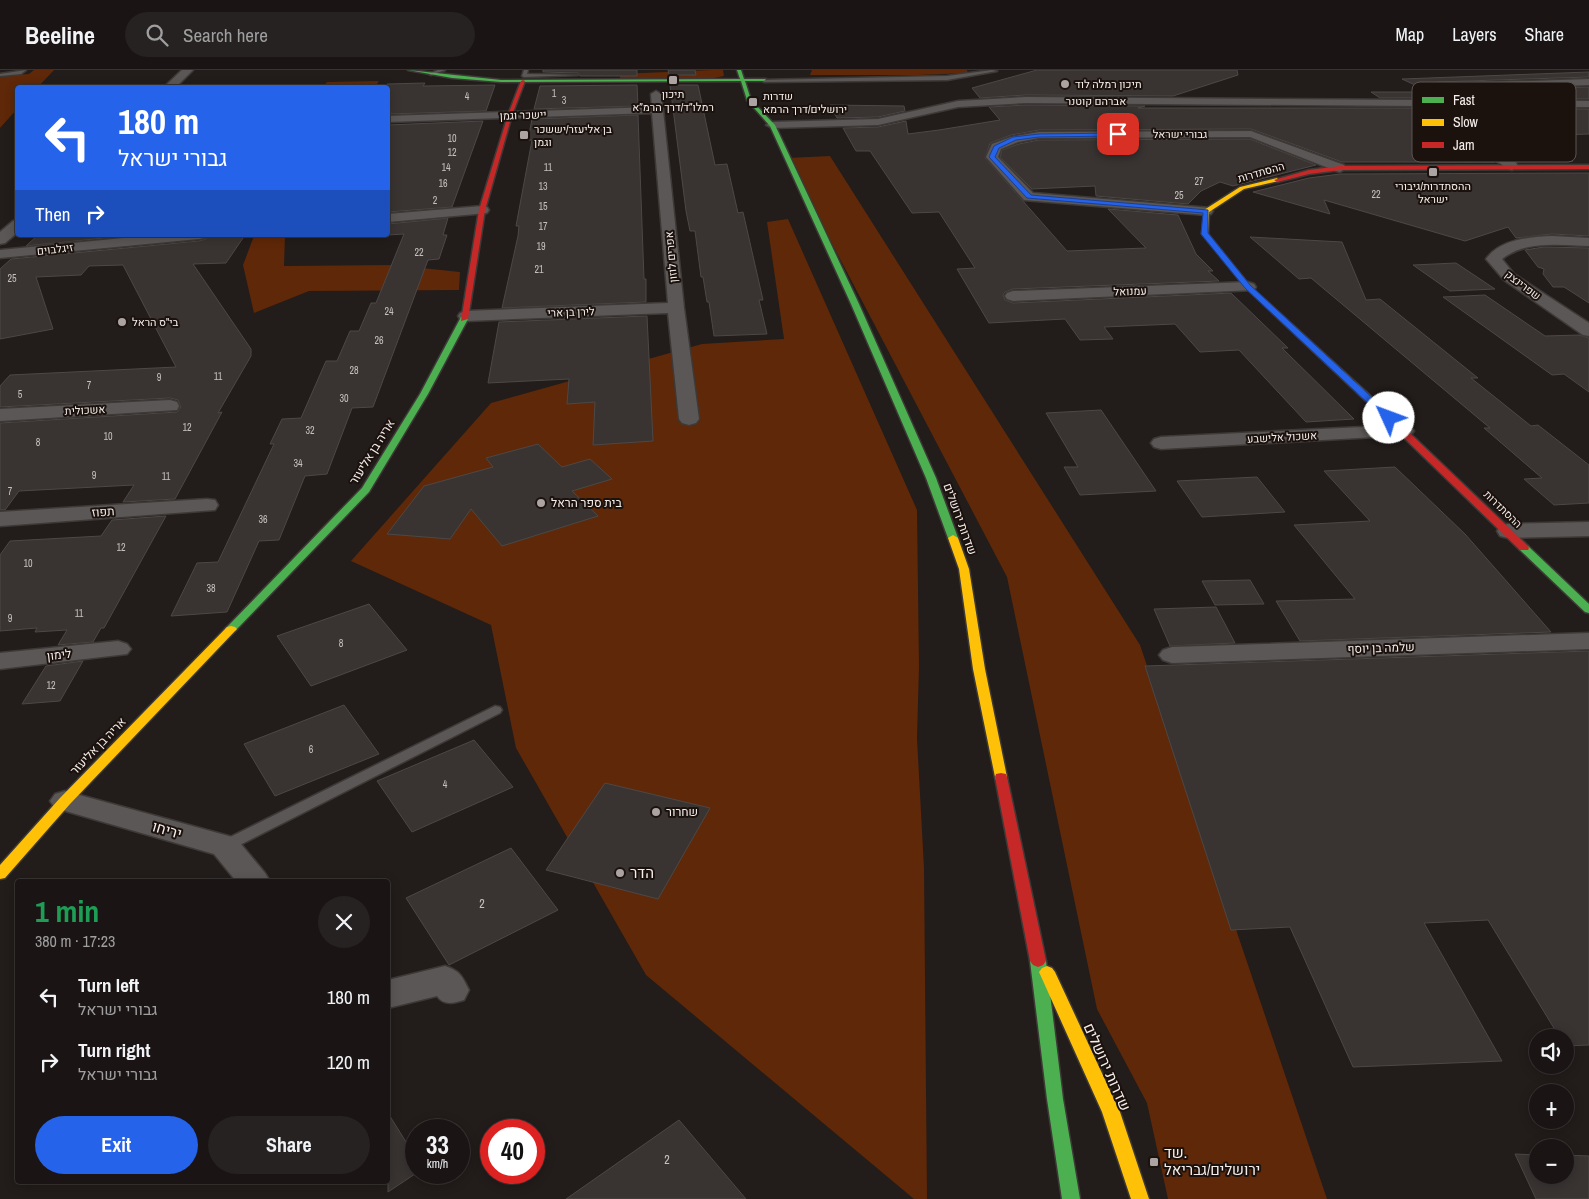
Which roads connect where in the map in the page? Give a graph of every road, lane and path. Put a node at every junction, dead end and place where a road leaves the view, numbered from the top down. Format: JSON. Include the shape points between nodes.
{"nodes":[{"id":1,"x":24,"y":70,"type":"edge"},
{"id":2,"x":188,"y":70,"type":"edge"},
{"id":3,"x":410,"y":70,"type":"edge"},
{"id":4,"x":443,"y":70,"type":"edge"},
{"id":5,"x":995,"y":71,"type":"dead end"},
{"id":6,"x":0,"y":74,"type":"edge"},
{"id":7,"x":431,"y":74,"type":"junction"},
{"id":8,"x":576,"y":75,"type":"dead end"},
{"id":9,"x":740,"y":75,"type":"edge"},
{"id":10,"x":763,"y":75,"type":"edge"},
{"id":11,"x":524,"y":76,"type":"edge"},
{"id":12,"x":1576,"y":82,"type":"edge"},
{"id":13,"x":1589,"y":82,"type":"edge"},
{"id":14,"x":171,"y":85,"type":"edge"},
{"id":15,"x":1403,"y":92,"type":"dead end"},
{"id":16,"x":656,"y":94,"type":"dead end"},
{"id":17,"x":1412,"y":97,"type":"edge"},
{"id":18,"x":1412,"y":103,"type":"edge"},
{"id":19,"x":1576,"y":104,"type":"edge"},
{"id":20,"x":1589,"y":104,"type":"edge"},
{"id":21,"x":658,"y":110,"type":"junction"},
{"id":22,"x":510,"y":115,"type":"junction"},
{"id":23,"x":390,"y":119,"type":"edge"},
{"id":24,"x":772,"y":124,"type":"junction"},
{"id":25,"x":1251,"y":134,"type":"junction"},
{"id":26,"x":1288,"y":135,"type":"dead end"},
{"id":27,"x":1506,"y":162,"type":"edge"},
{"id":28,"x":1512,"y":166,"type":"junction"},
{"id":29,"x":1589,"y":167,"type":"edge"},
{"id":30,"x":1340,"y":168,"type":"junction"},
{"id":31,"x":1029,"y":197,"type":"junction"},
{"id":32,"x":482,"y":210,"type":"junction"},
{"id":33,"x":1040,"y":210,"type":"dead end"},
{"id":34,"x":1206,"y":211,"type":"junction"},
{"id":35,"x":390,"y":218,"type":"edge"},
{"id":36,"x":15,"y":227,"type":"edge"},
{"id":37,"x":162,"y":237,"type":"edge"},
{"id":38,"x":0,"y":240,"type":"edge"},
{"id":39,"x":107,"y":240,"type":"edge"},
{"id":40,"x":1589,"y":242,"type":"edge"},
{"id":41,"x":0,"y":254,"type":"edge"},
{"id":42,"x":1248,"y":287,"type":"junction"},
{"id":43,"x":1012,"y":296,"type":"dead end"},
{"id":44,"x":676,"y":308,"type":"junction"},
{"id":45,"x":466,"y":316,"type":"junction"},
{"id":46,"x":1589,"y":331,"type":"edge"},
{"id":47,"x":170,"y":406,"type":"dead end"},
{"id":48,"x":0,"y":415,"type":"edge"},
{"id":49,"x":689,"y":419,"type":"dead end"},
{"id":50,"x":1404,"y":431,"type":"junction"},
{"id":51,"x":1161,"y":443,"type":"dead end"},
{"id":52,"x":207,"y":505,"type":"dead end"},
{"id":53,"x":0,"y":519,"type":"edge"},
{"id":54,"x":1589,"y":529,"type":"edge"},
{"id":55,"x":1508,"y":531,"type":"junction"},
{"id":56,"x":1589,"y":610,"type":"edge"},
{"id":57,"x":1589,"y":641,"type":"edge"},
{"id":58,"x":118,"y":648,"type":"dead end"},
{"id":59,"x":1172,"y":655,"type":"dead end"},
{"id":60,"x":0,"y":661,"type":"edge"},
{"id":61,"x":495,"y":710,"type":"dead end"},
{"id":62,"x":65,"y":801,"type":"junction"},
{"id":63,"x":225,"y":846,"type":"junction"},
{"id":64,"x":0,"y":874,"type":"edge"},
{"id":65,"x":252,"y":879,"type":"edge"},
{"id":66,"x":1037,"y":951,"type":"junction"},
{"id":67,"x":452,"y":990,"type":"dead end"},
{"id":68,"x":390,"y":994,"type":"edge"},
{"id":69,"x":1071,"y":1199,"type":"edge"},
{"id":70,"x":1140,"y":1199,"type":"edge"}],
"edges":[{"from":1,"to":6,"type":"lane"},
{"from":2,"to":14,"type":"street"},
{"from":3,"to":7,"type":"street"},
{"from":4,"to":7,"type":"lane"},
{"from":5,"to":10,"type":"lane","via":[[947,78]]},
{"from":7,"to":11,"type":"street","via":[[474,79]]},
{"from":8,"to":11,"type":"lane"},
{"from":9,"to":10,"type":"street"},
{"from":9,"to":11,"type":"street"},
{"from":9,"to":24,"type":"street","name":"שדרות ירושלים","via":[[749,100]]},
{"from":10,"to":24,"type":"street","name":"שדרות ירושלים","via":[[770,98]]},
{"from":11,"to":22,"type":"street","name":"אריה בן אליעזר"},
{"from":12,"to":13,"type":"street"},
{"from":15,"to":17,"type":"street"},
{"from":16,"to":21,"type":"street","name":"אפרים לוזון"},
{"from":18,"to":24,"type":"street","name":"אברהם קוטנר","via":[[1026,100],[958,104],[878,122]]},
{"from":19,"to":20,"type":"street","name":"אברהם קוטנר"},
{"from":21,"to":22,"type":"street","name":"יישכר וגמן"},
{"from":21,"to":44,"type":"street","name":"אפרים לוזון"},
{"from":22,"to":23,"type":"street","name":"יישכר וגמן"},
{"from":22,"to":32,"type":"street","name":"אריה בן אליעזר"},
{"from":24,"to":66,"type":"street","name":"שדרות ירושלים","via":[[931,478],[964,569],[979,669]]},
{"from":25,"to":26,"type":"street","name":"גבורי ישראל"},
{"from":25,"to":30,"type":"street","name":"גבורי ישראל"},
{"from":25,"to":31,"type":"street","name":"גבורי ישראל","via":[[1080,134],[1015,138],[996,147],[992,157]]},
{"from":27,"to":28,"type":"street"},
{"from":28,"to":29,"type":"street","name":"ההסתדרות"},
{"from":28,"to":30,"type":"street","name":"ההסתדרות"},
{"from":30,"to":34,"type":"street","name":"ההסתדרות","via":[[1242,188]]},
{"from":31,"to":33,"type":"street","name":"גבורי ישראל"},
{"from":31,"to":34,"type":"street"},
{"from":32,"to":35,"type":"street"},
{"from":32,"to":45,"type":"street","name":"אריה בן אליעזר"},
{"from":34,"to":42,"type":"street","name":"ההסתדרות","via":[[1204,234]]},
{"from":36,"to":38,"type":"street"},
{"from":37,"to":39,"type":"street","name":"זיגלבוים"},
{"from":39,"to":41,"type":"street","name":"זיגלבוים"},
{"from":40,"to":46,"type":"street","name":"שפרינצק","via":[[1543,241],[1518,245],[1500,252],[1493,259],[1509,277]]},
{"from":42,"to":43,"type":"street","name":"עמנואל"},
{"from":42,"to":50,"type":"street","name":"ההסתדרות"},
{"from":44,"to":45,"type":"street","name":"לירן בן ארי"},
{"from":44,"to":49,"type":"street","name":"אפרים לוזון"},
{"from":45,"to":62,"type":"street","name":"אריה בן אליעזר","via":[[366,490]]},
{"from":47,"to":48,"type":"street","name":"אשכולית"},
{"from":50,"to":51,"type":"street","name":"אשכול אלישבע"},
{"from":50,"to":55,"type":"street","name":"ההסתדרות"},
{"from":52,"to":53,"type":"street","name":"תפוז"},
{"from":54,"to":55,"type":"street"},
{"from":55,"to":56,"type":"street","name":"ההסתדרות"},
{"from":57,"to":59,"type":"street","name":"שלמה בן יוסף"},
{"from":58,"to":60,"type":"street","name":"לימון"},
{"from":61,"to":63,"type":"lane"},
{"from":62,"to":63,"type":"street","name":"יריחו"},
{"from":62,"to":64,"type":"street","name":"אריה בן אליעזר"},
{"from":63,"to":65,"type":"street"},
{"from":66,"to":69,"type":"street","name":"שדרות ירושלים"},
{"from":66,"to":70,"type":"street","name":"שדרות ירושלים","via":[[1092,1068],[1129,1158]]},
{"from":67,"to":68,"type":"street","via":[[445,980]]}]}
